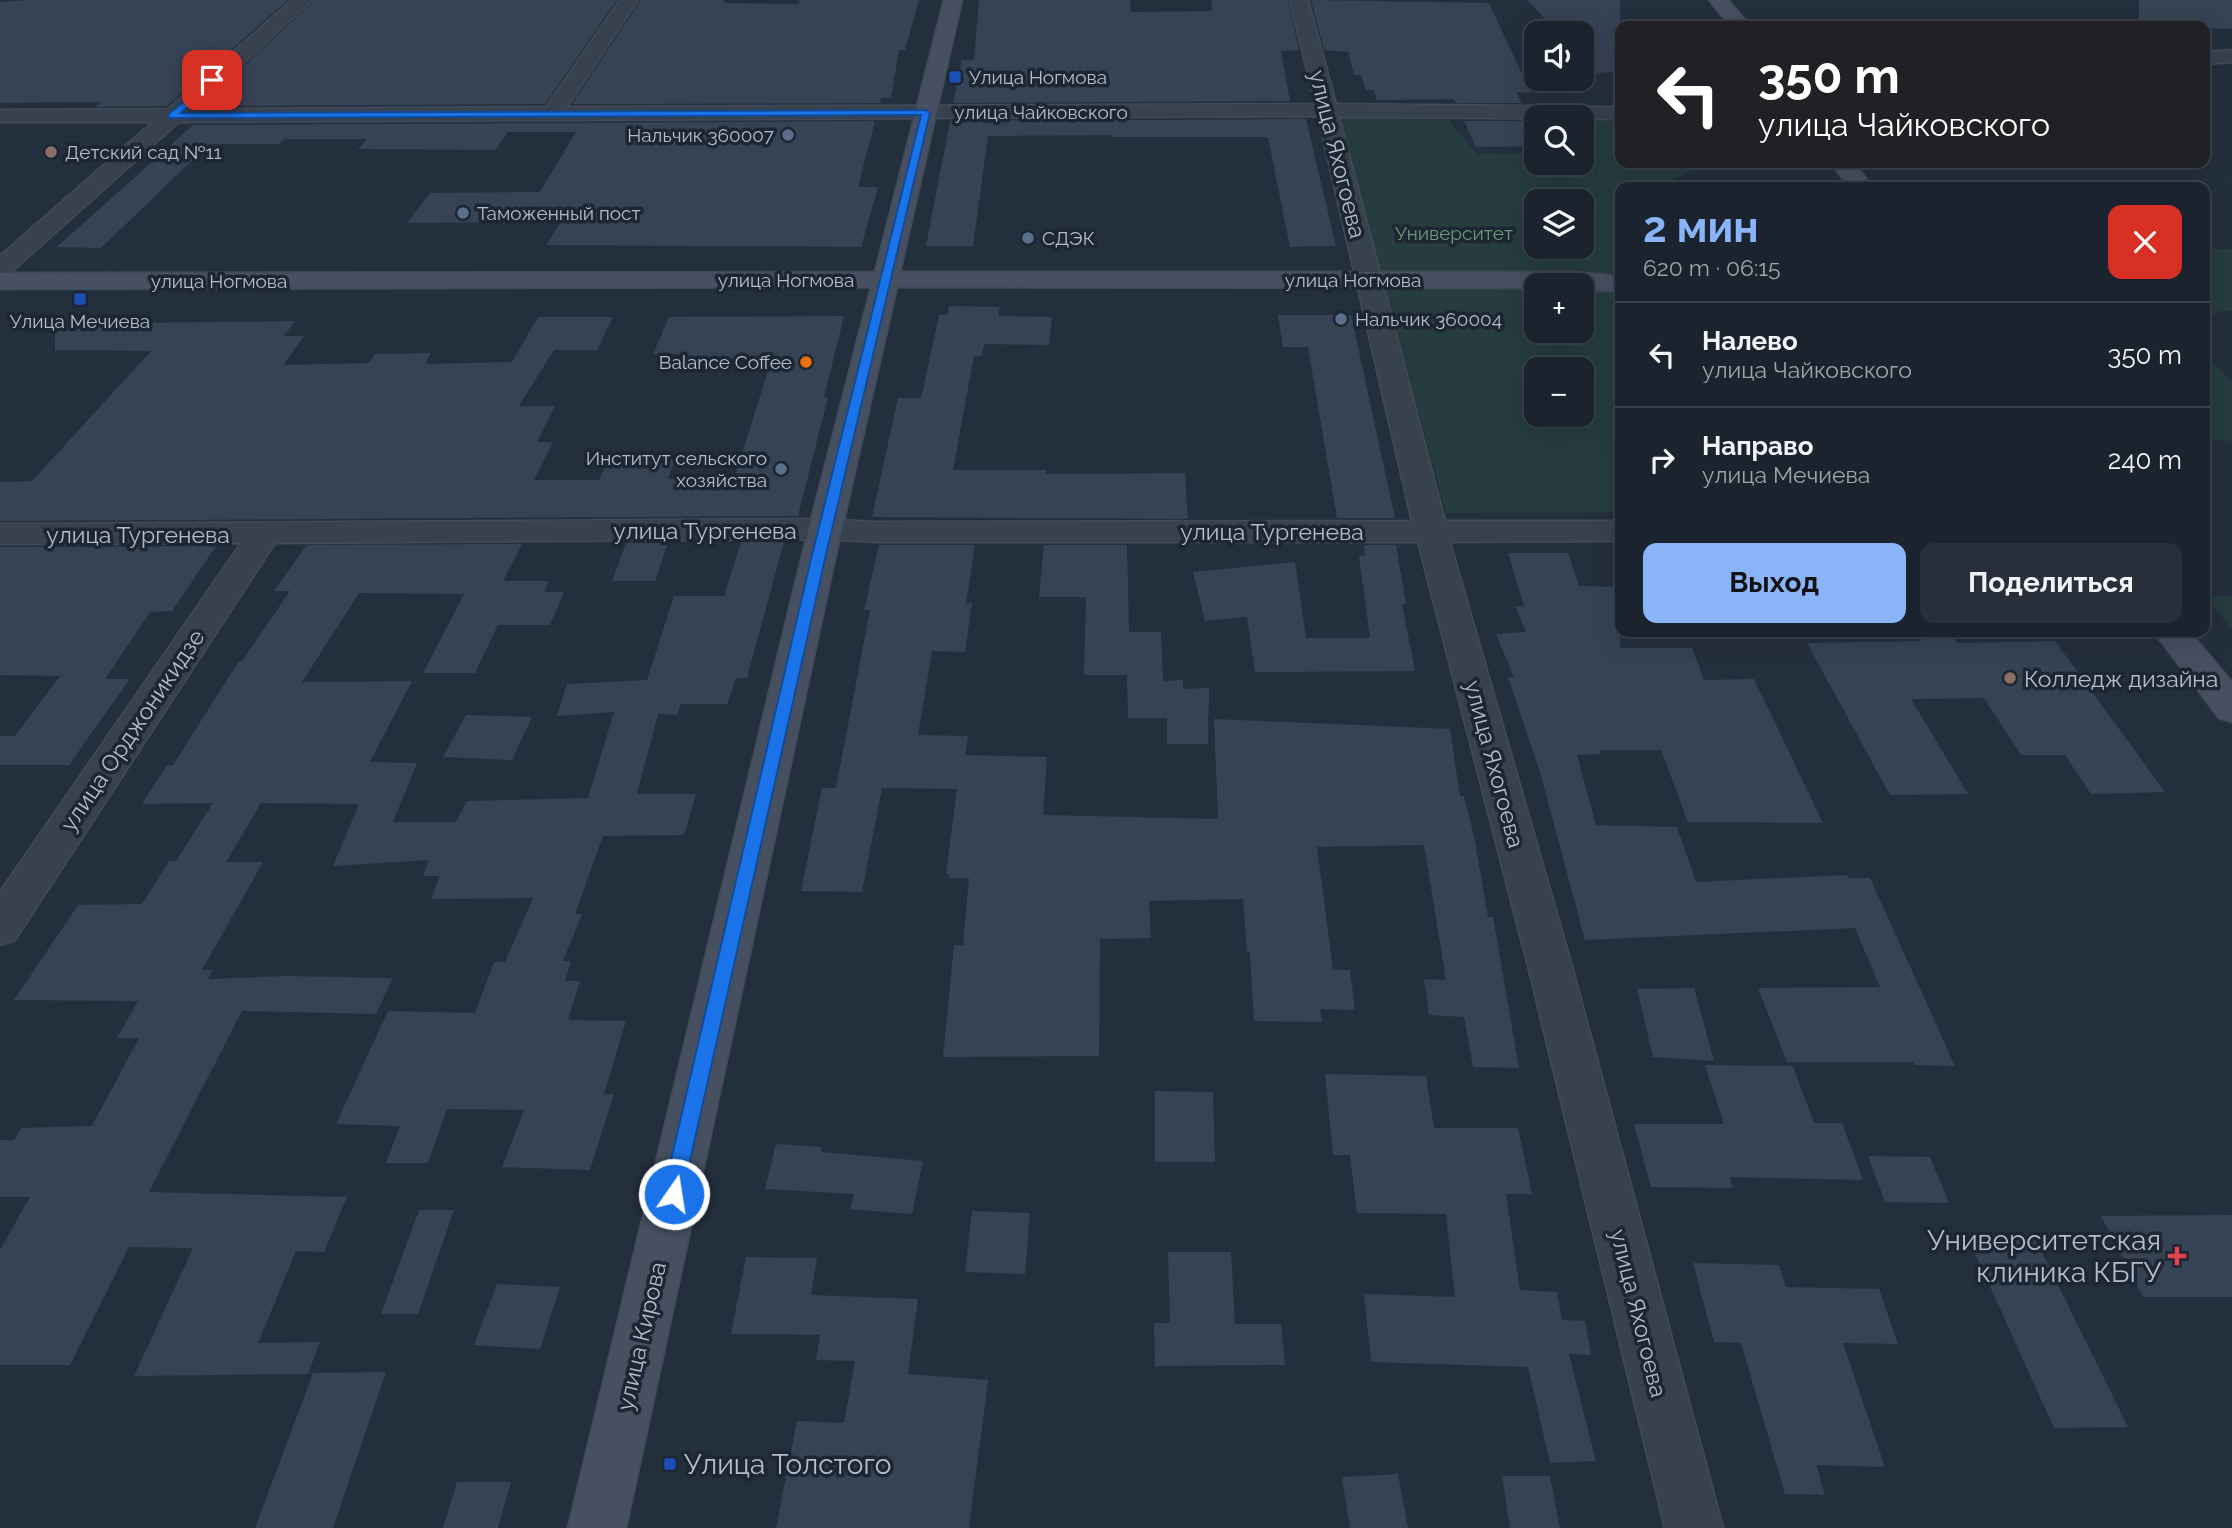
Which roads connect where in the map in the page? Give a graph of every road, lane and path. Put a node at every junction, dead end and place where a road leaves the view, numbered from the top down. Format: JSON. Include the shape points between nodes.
{"nodes":[{"id":1,"x":303,"y":0,"type":"edge"},
{"id":2,"x":629,"y":0,"type":"edge"},
{"id":3,"x":953,"y":0,"type":"edge"},
{"id":4,"x":1299,"y":0,"type":"edge"},
{"id":5,"x":1718,"y":0,"type":"edge"},
{"id":6,"x":1736,"y":21,"type":"edge"},
{"id":7,"x":2232,"y":56,"type":"edge"},
{"id":8,"x":2210,"y":58,"type":"edge"},
{"id":9,"x":1326,"y":110,"type":"junction"},
{"id":10,"x":926,"y":113,"type":"junction"},
{"id":11,"x":1615,"y":113,"type":"edge"},
{"id":12,"x":551,"y":115,"type":"junction"},
{"id":13,"x":0,"y":116,"type":"edge"},
{"id":14,"x":172,"y":116,"type":"junction"},
{"id":15,"x":0,"y":269,"type":"edge"},
{"id":16,"x":1615,"y":276,"type":"edge"},
{"id":17,"x":1594,"y":278,"type":"edge"},
{"id":18,"x":1370,"y":279,"type":"junction"},
{"id":19,"x":887,"y":280,"type":"junction"},
{"id":20,"x":1524,"y":280,"type":"edge"},
{"id":21,"x":0,"y":281,"type":"edge"},
{"id":22,"x":1594,"y":282,"type":"edge"},
{"id":23,"x":1615,"y":284,"type":"edge"},
{"id":24,"x":825,"y":529,"type":"junction"},
{"id":25,"x":1430,"y":531,"type":"junction"},
{"id":26,"x":1615,"y":531,"type":"edge"},
{"id":27,"x":265,"y":533,"type":"junction"},
{"id":28,"x":0,"y":534,"type":"edge"},
{"id":29,"x":2175,"y":637,"type":"edge"},
{"id":30,"x":2232,"y":708,"type":"edge"},
{"id":31,"x":0,"y":928,"type":"edge"},
{"id":32,"x":597,"y":1528,"type":"edge"},
{"id":33,"x":1694,"y":1528,"type":"edge"}],
"edges":[{"from":1,"to":14,"type":"street"},
{"from":2,"to":12,"type":"street"},
{"from":3,"to":10,"type":"street","name":"улица Кирова"},
{"from":4,"to":9,"type":"street","name":"улица Яхогоева"},
{"from":5,"to":6,"type":"street"},
{"from":7,"to":8,"type":"street"},
{"from":9,"to":10,"type":"street","name":"улица Чайковского"},
{"from":9,"to":11,"type":"street","name":"улица Чайковского"},
{"from":9,"to":18,"type":"street","name":"улица Яхогоева"},
{"from":10,"to":12,"type":"street","name":"улица Чайковского"},
{"from":10,"to":19,"type":"street","name":"улица Кирова"},
{"from":12,"to":14,"type":"street","name":"улица Чайковского"},
{"from":13,"to":14,"type":"street","name":"улица Чайковского"},
{"from":14,"to":15,"type":"street"},
{"from":16,"to":17,"type":"street"},
{"from":18,"to":19,"type":"street","name":"улица Ногмова"},
{"from":18,"to":20,"type":"street","name":"улица Ногмова"},
{"from":18,"to":25,"type":"street","name":"улица Яхогоева"},
{"from":19,"to":21,"type":"street","name":"улица Ногмова"},
{"from":19,"to":24,"type":"street","name":"улица Кирова"},
{"from":22,"to":23,"type":"street"},
{"from":24,"to":25,"type":"street","name":"улица Тургенева"},
{"from":24,"to":27,"type":"street","name":"улица Тургенева"},
{"from":24,"to":32,"type":"street","name":"улица Кирова"},
{"from":25,"to":26,"type":"street","name":"улица Тургенева"},
{"from":25,"to":33,"type":"street","name":"улица Яхогоева","via":[[1551,970]]},
{"from":27,"to":28,"type":"street","name":"улица Тургенева"},
{"from":27,"to":31,"type":"street","name":"улица Орджоникидзе"},
{"from":29,"to":30,"type":"street"}]}
